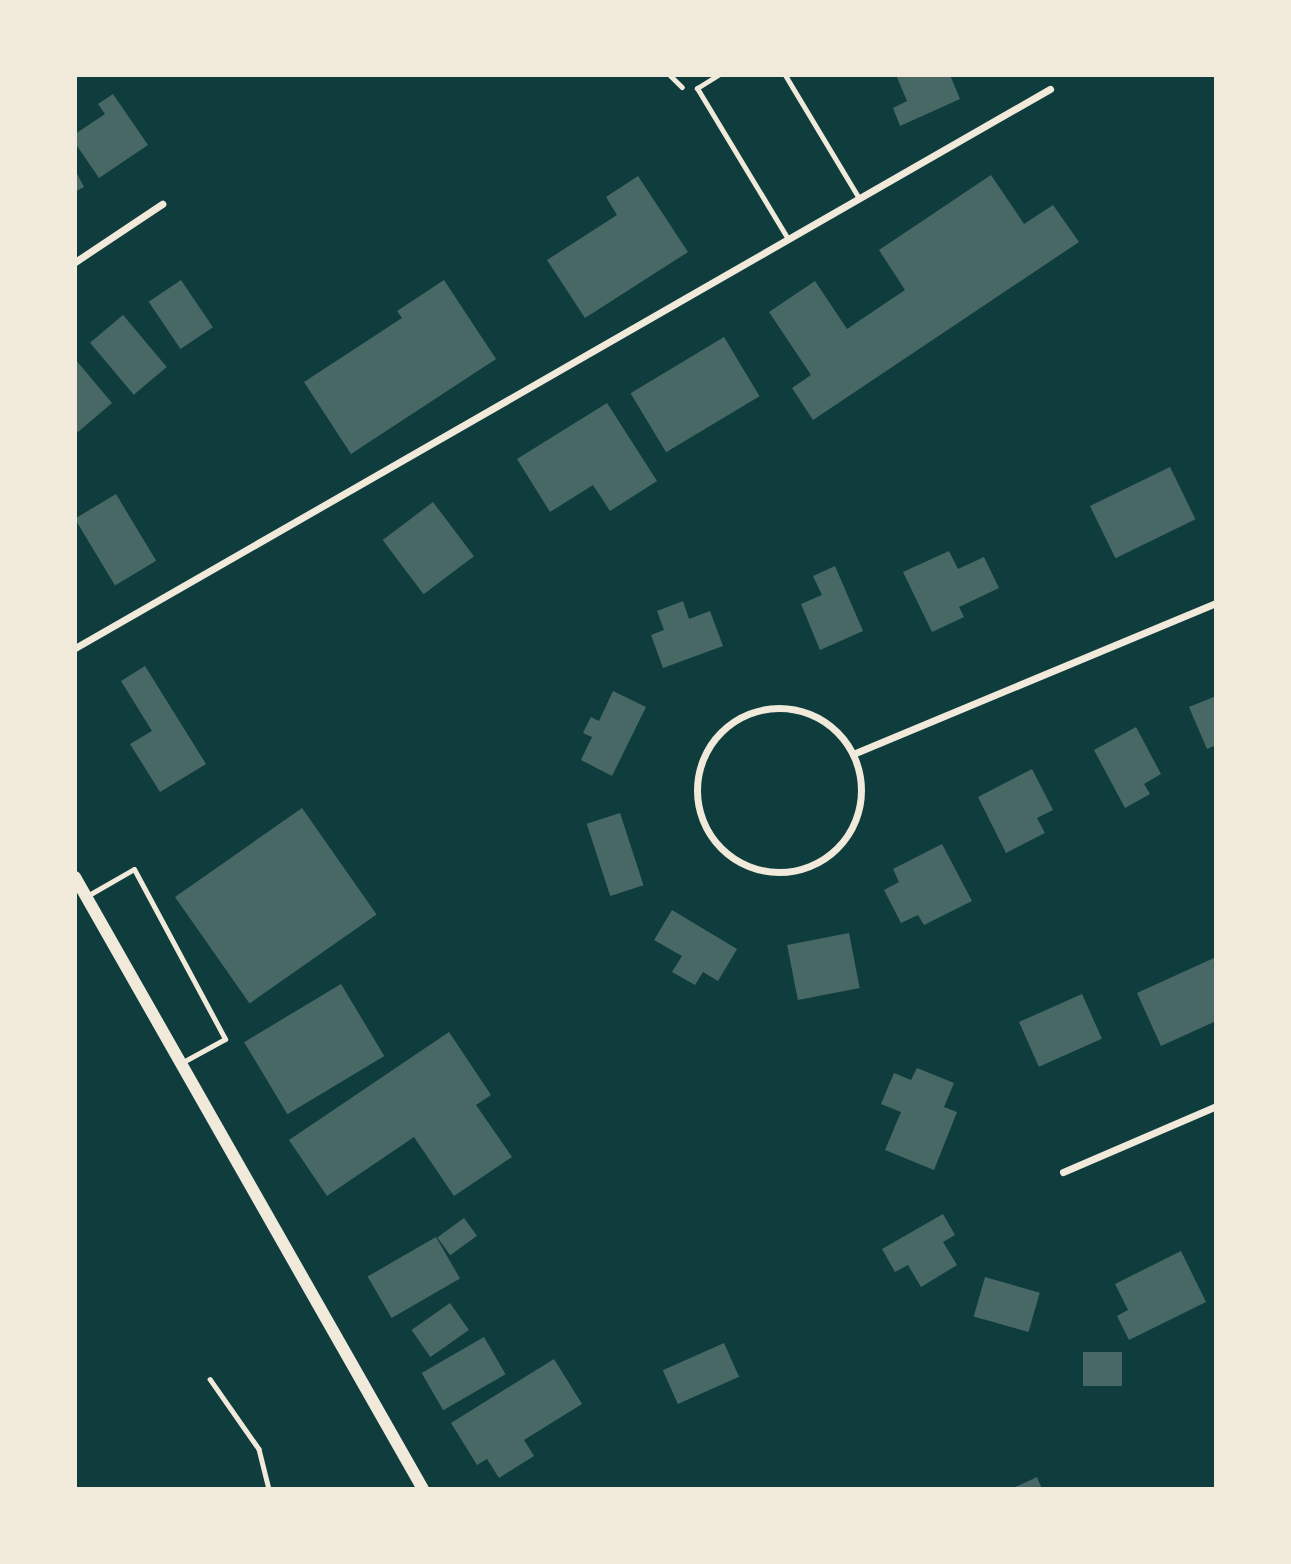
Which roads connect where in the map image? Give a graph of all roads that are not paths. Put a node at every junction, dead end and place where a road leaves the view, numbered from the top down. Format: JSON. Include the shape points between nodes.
{"nodes":[{"id":1,"x":718,"y":75,"type":"edge"},
{"id":2,"x":785,"y":75,"type":"edge"},
{"id":3,"x":1050,"y":89,"type":"dead end"},
{"id":4,"x":859,"y":198,"type":"junction"},
{"id":5,"x":162,"y":204,"type":"dead end"},
{"id":6,"x":788,"y":239,"type":"junction"},
{"id":7,"x":75,"y":262,"type":"edge"},
{"id":8,"x":1216,"y":603,"type":"edge"},
{"id":9,"x":75,"y":648,"type":"edge"},
{"id":10,"x":853,"y":754,"type":"junction"},
{"id":11,"x":75,"y":877,"type":"edge"},
{"id":12,"x":86,"y":896,"type":"junction"},
{"id":13,"x":181,"y":1063,"type":"junction"},
{"id":14,"x":1216,"y":1107,"type":"edge"},
{"id":15,"x":1063,"y":1172,"type":"dead end"},
{"id":16,"x":423,"y":1489,"type":"edge"}],
"edges":[{"from":1,"to":6,"type":"lane","via":[[697,88]]},
{"from":2,"to":4,"type":"lane"},
{"from":3,"to":4,"type":"street"},
{"from":4,"to":6,"type":"street"},
{"from":5,"to":7,"type":"street"},
{"from":6,"to":9,"type":"street"},
{"from":8,"to":10,"type":"street"},
{"from":10,"to":10,"type":"street","via":[[839,732],[802,710],[777,707],[736,719],[711,744],[698,775],[698,801],[705,825],[720,847],[756,869],[782,872],[823,860],[843,843],[856,821],[862,795]]},
{"from":11,"to":12,"type":"street"},
{"from":12,"to":13,"type":"street"},
{"from":12,"to":13,"type":"lane","via":[[134,869],[225,1039]]},
{"from":13,"to":16,"type":"street"},
{"from":14,"to":15,"type":"street"}]}
